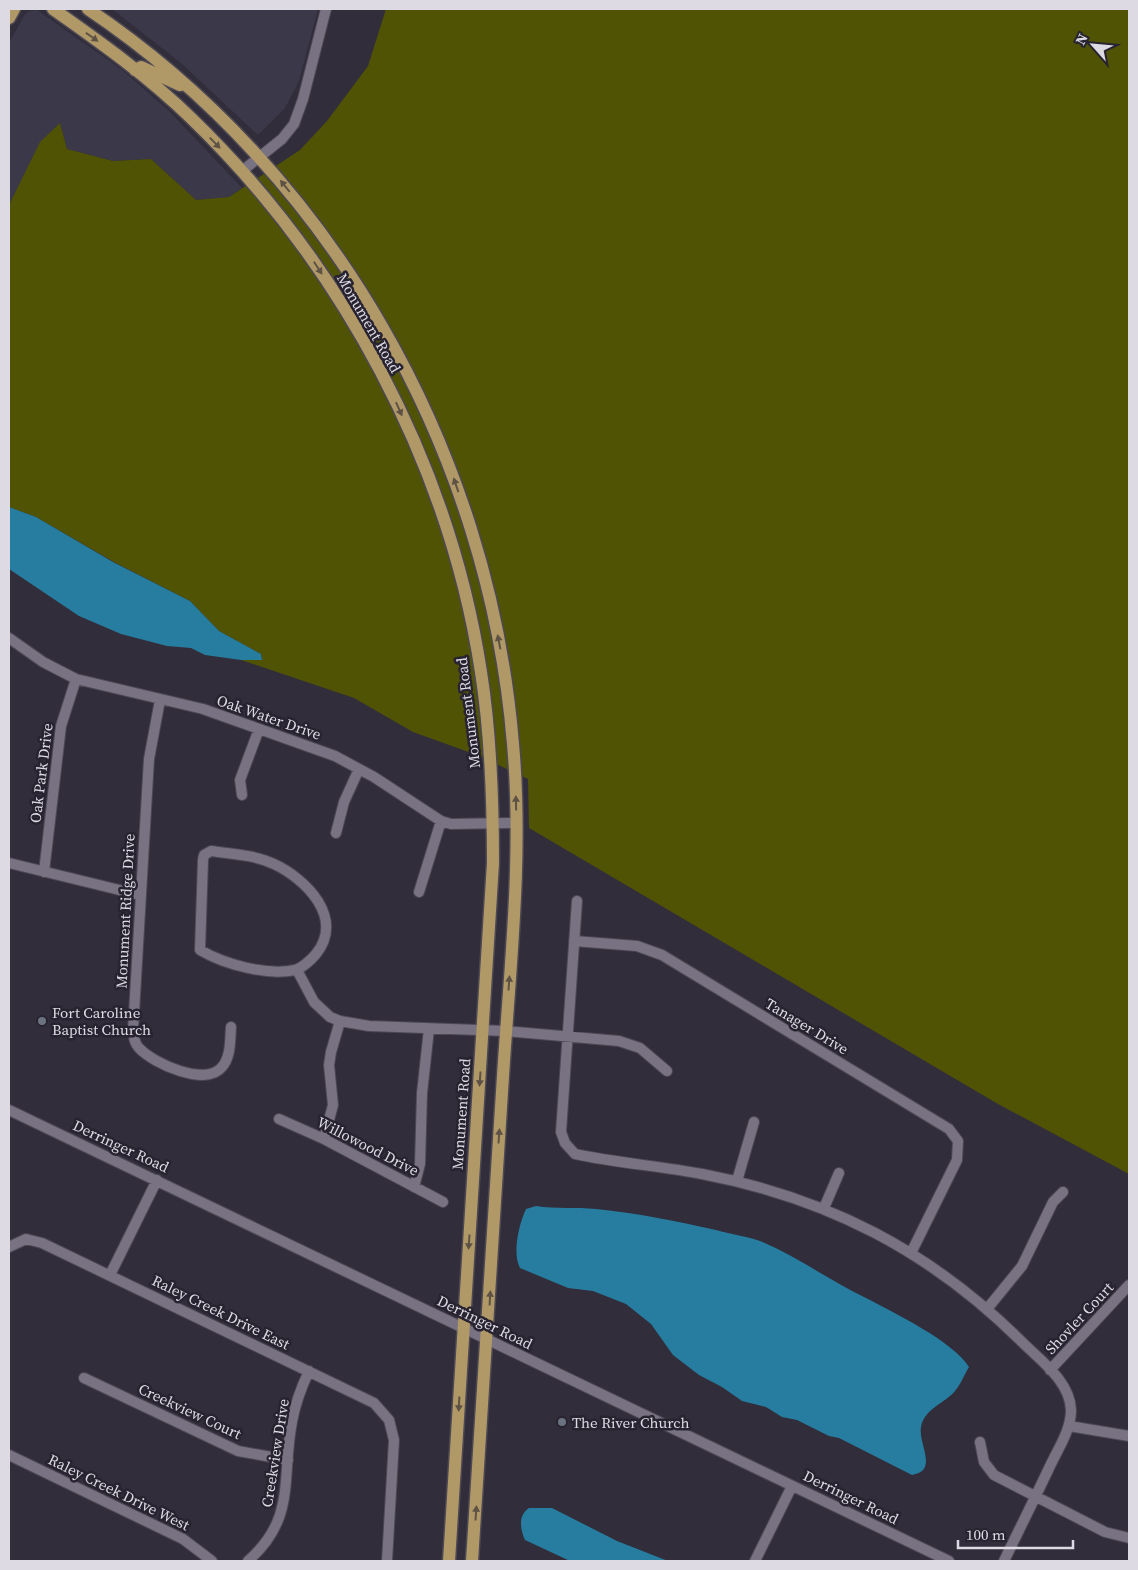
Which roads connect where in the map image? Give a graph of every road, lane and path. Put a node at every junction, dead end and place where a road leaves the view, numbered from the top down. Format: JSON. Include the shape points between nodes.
{"nodes":[{"id":1,"x":14,"y":9,"type":"edge"},
{"id":2,"x":53,"y":9,"type":"edge"},
{"id":3,"x":88,"y":9,"type":"edge"},
{"id":4,"x":326,"y":9,"type":"edge"},
{"id":5,"x":96,"y":13,"type":"edge"},
{"id":6,"x":9,"y":18,"type":"edge"},
{"id":7,"x":135,"y":70,"type":"junction"},
{"id":8,"x":205,"y":100,"type":"junction"},
{"id":9,"x":260,"y":156,"type":"junction"},
{"id":10,"x":242,"y":170,"type":"junction"},
{"id":11,"x":9,"y":638,"type":"edge"},
{"id":12,"x":76,"y":679,"type":"junction"},
{"id":13,"x":160,"y":700,"type":"junction"},
{"id":14,"x":259,"y":729,"type":"junction"},
{"id":15,"x":359,"y":769,"type":"junction"},
{"id":16,"x":242,"y":796,"type":"dead end"},
{"id":17,"x":441,"y":821,"type":"junction"},
{"id":18,"x":516,"y":823,"type":"junction"},
{"id":19,"x":493,"y":824,"type":"junction"},
{"id":20,"x":336,"y":833,"type":"dead end"},
{"id":21,"x":9,"y":863,"type":"edge"},
{"id":22,"x":44,"y":872,"type":"junction"},
{"id":23,"x":419,"y":892,"type":"dead end"},
{"id":24,"x":140,"y":896,"type":"junction"},
{"id":25,"x":577,"y":901,"type":"dead end"},
{"id":26,"x":574,"y":941,"type":"junction"},
{"id":27,"x":297,"y":970,"type":"junction"},
{"id":28,"x":340,"y":1021,"type":"junction"},
{"id":29,"x":231,"y":1027,"type":"dead end"},
{"id":30,"x":429,"y":1029,"type":"junction"},
{"id":31,"x":483,"y":1031,"type":"junction"},
{"id":32,"x":506,"y":1032,"type":"junction"},
{"id":33,"x":568,"y":1038,"type":"junction"},
{"id":34,"x":667,"y":1072,"type":"dead end"},
{"id":35,"x":9,"y":1110,"type":"edge"},
{"id":36,"x":279,"y":1119,"type":"dead end"},
{"id":37,"x":754,"y":1122,"type":"dead end"},
{"id":38,"x":324,"y":1139,"type":"junction"},
{"id":39,"x":839,"y":1173,"type":"dead end"},
{"id":40,"x":157,"y":1180,"type":"junction"},
{"id":41,"x":736,"y":1181,"type":"junction"},
{"id":42,"x":414,"y":1186,"type":"junction"},
{"id":43,"x":1063,"y":1192,"type":"dead end"},
{"id":44,"x":443,"y":1202,"type":"dead end"},
{"id":45,"x":824,"y":1208,"type":"junction"},
{"id":46,"x":9,"y":1247,"type":"edge"},
{"id":47,"x":911,"y":1253,"type":"junction"},
{"id":48,"x":110,"y":1275,"type":"junction"},
{"id":49,"x":1129,"y":1285,"type":"edge"},
{"id":50,"x":987,"y":1309,"type":"junction"},
{"id":51,"x":464,"y":1328,"type":"junction"},
{"id":52,"x":487,"y":1339,"type":"junction"},
{"id":53,"x":1050,"y":1370,"type":"junction"},
{"id":54,"x":309,"y":1371,"type":"junction"},
{"id":55,"x":84,"y":1378,"type":"dead end"},
{"id":56,"x":1069,"y":1426,"type":"junction"},
{"id":57,"x":1129,"y":1436,"type":"edge"},
{"id":58,"x":980,"y":1442,"type":"dead end"},
{"id":59,"x":9,"y":1455,"type":"edge"},
{"id":60,"x":288,"y":1460,"type":"junction"},
{"id":61,"x":792,"y":1486,"type":"junction"},
{"id":62,"x":1035,"y":1497,"type":"junction"},
{"id":63,"x":1129,"y":1538,"type":"edge"},
{"id":64,"x":212,"y":1561,"type":"edge"},
{"id":65,"x":248,"y":1561,"type":"edge"},
{"id":66,"x":387,"y":1561,"type":"edge"},
{"id":67,"x":449,"y":1561,"type":"edge"},
{"id":68,"x":472,"y":1561,"type":"edge"},
{"id":69,"x":756,"y":1561,"type":"edge"},
{"id":70,"x":949,"y":1561,"type":"edge"},
{"id":71,"x":1004,"y":1561,"type":"edge"}],
"edges":[{"from":1,"to":6,"type":"main road"},
{"from":2,"to":7,"type":"main road","name":"Monument Road","one_way":true},
{"from":3,"to":5,"type":"main road","name":"Monument Road"},
{"from":4,"to":9,"type":"street","via":[[294,124],[282,139]]},
{"from":5,"to":8,"type":"main road","name":"Monument Road","via":[[152,54]]},
{"from":7,"to":8,"type":"main road","via":[[142,67],[164,76]]},
{"from":7,"to":10,"type":"main road","name":"Monument Road","one_way":true,"via":[[190,116]]},
{"from":8,"to":9,"type":"main road","name":"Monument Road"},
{"from":9,"to":10,"type":"street"},
{"from":18,"to":9,"type":"main road","name":"Monument Road","one_way":true,"via":[[513,744],[499,644],[475,543],[452,474],[386,332],[332,248]]},
{"from":10,"to":19,"type":"main road","name":"Monument Road","one_way":true,"via":[[314,262],[345,309],[396,402],[418,451],[442,514],[475,638],[489,732]]},
{"from":11,"to":12,"type":"street","name":"Oak Water Drive","via":[[43,662]]},
{"from":12,"to":13,"type":"street","name":"Oak Water Drive"},
{"from":12,"to":22,"type":"street","name":"Oak Park Drive","via":[[61,726]]},
{"from":13,"to":14,"type":"street","name":"Oak Water Drive"},
{"from":13,"to":24,"type":"street","name":"Monument Ridge Drive","via":[[149,759]]},
{"from":14,"to":15,"type":"street","name":"Oak Water Drive","via":[[335,756]]},
{"from":14,"to":16,"type":"street","via":[[240,780]]},
{"from":15,"to":17,"type":"street","name":"Oak Water Drive"},
{"from":15,"to":20,"type":"street","via":[[344,802]]},
{"from":17,"to":19,"type":"street","name":"Oak Water Drive"},
{"from":17,"to":23,"type":"street"},
{"from":18,"to":19,"type":"street","name":"Oak Water Drive"},
{"from":32,"to":18,"type":"main road","name":"Monument Road","one_way":true},
{"from":19,"to":31,"type":"main road","name":"Monument Road"},
{"from":21,"to":22,"type":"street"},
{"from":22,"to":24,"type":"street"},
{"from":24,"to":29,"type":"street","name":"Monument Ridge Drive","via":[[135,1043],[155,1059],[200,1077],[208,1076],[227,1061]]},
{"from":25,"to":26,"type":"street"},
{"from":26,"to":33,"type":"street"},
{"from":26,"to":47,"type":"street","name":"Tanager Drive","via":[[637,946],[662,955],[949,1129],[958,1140],[959,1153]]},
{"from":27,"to":27,"type":"street","via":[[316,954],[324,936],[325,916],[318,900],[290,873],[273,864],[211,851],[204,855],[200,950],[247,968]]},
{"from":27,"to":28,"type":"street","via":[[314,1002],[330,1017]]},
{"from":28,"to":30,"type":"street"},
{"from":28,"to":38,"type":"street","via":[[330,1052],[333,1105]]},
{"from":30,"to":31,"type":"street"},
{"from":30,"to":42,"type":"street","via":[[422,1093],[420,1164]]},
{"from":31,"to":32,"type":"street"},
{"from":31,"to":51,"type":"main road","name":"Monument Road","one_way":true},
{"from":32,"to":33,"type":"street"},
{"from":52,"to":32,"type":"main road","name":"Monument Road","one_way":true},
{"from":33,"to":34,"type":"street","via":[[630,1043],[650,1055]]},
{"from":33,"to":41,"type":"street","via":[[561,1132],[565,1143],[575,1154]]},
{"from":35,"to":40,"type":"street","name":"Derringer Road"},
{"from":36,"to":38,"type":"street","name":"Willowood Drive"},
{"from":37,"to":41,"type":"street"},
{"from":38,"to":42,"type":"street","name":"Willowood Drive"},
{"from":39,"to":45,"type":"street"},
{"from":40,"to":48,"type":"street"},
{"from":40,"to":51,"type":"street","name":"Derringer Road"},
{"from":41,"to":45,"type":"street"},
{"from":42,"to":44,"type":"street","name":"Willowood Drive"},
{"from":43,"to":50,"type":"street","via":[[1053,1202],[1022,1266]]},
{"from":45,"to":47,"type":"street"},
{"from":46,"to":48,"type":"street","name":"Raley Creek Drive East","via":[[34,1240]]},
{"from":47,"to":50,"type":"street"},
{"from":48,"to":54,"type":"street","name":"Raley Creek Drive East"},
{"from":49,"to":53,"type":"street","name":"Shovler Court"},
{"from":50,"to":53,"type":"street"},
{"from":51,"to":52,"type":"street","name":"Derringer Road"},
{"from":51,"to":67,"type":"main road","name":"Monument Road","one_way":true},
{"from":52,"to":61,"type":"street","name":"Derringer Road"},
{"from":68,"to":52,"type":"main road","name":"Monument Road","one_way":true},
{"from":53,"to":56,"type":"street","via":[[1070,1400]]},
{"from":54,"to":60,"type":"street","name":"Creekview Drive","via":[[292,1423]]},
{"from":54,"to":66,"type":"street","name":"Raley Creek Drive East","via":[[374,1403],[389,1420],[394,1440]]},
{"from":55,"to":60,"type":"street","name":"Creekview Court","via":[[238,1451]]},
{"from":56,"to":57,"type":"street"},
{"from":56,"to":62,"type":"street"},
{"from":58,"to":62,"type":"street","via":[[988,1470]]},
{"from":59,"to":64,"type":"street","name":"Raley Creek Drive West","via":[[183,1539]]},
{"from":60,"to":65,"type":"street","name":"Creekview Drive","via":[[284,1507],[279,1521],[267,1541]]},
{"from":61,"to":69,"type":"street"},
{"from":61,"to":70,"type":"street","name":"Derringer Road"},
{"from":62,"to":63,"type":"street","via":[[1105,1532]]},
{"from":62,"to":71,"type":"street"}]}
